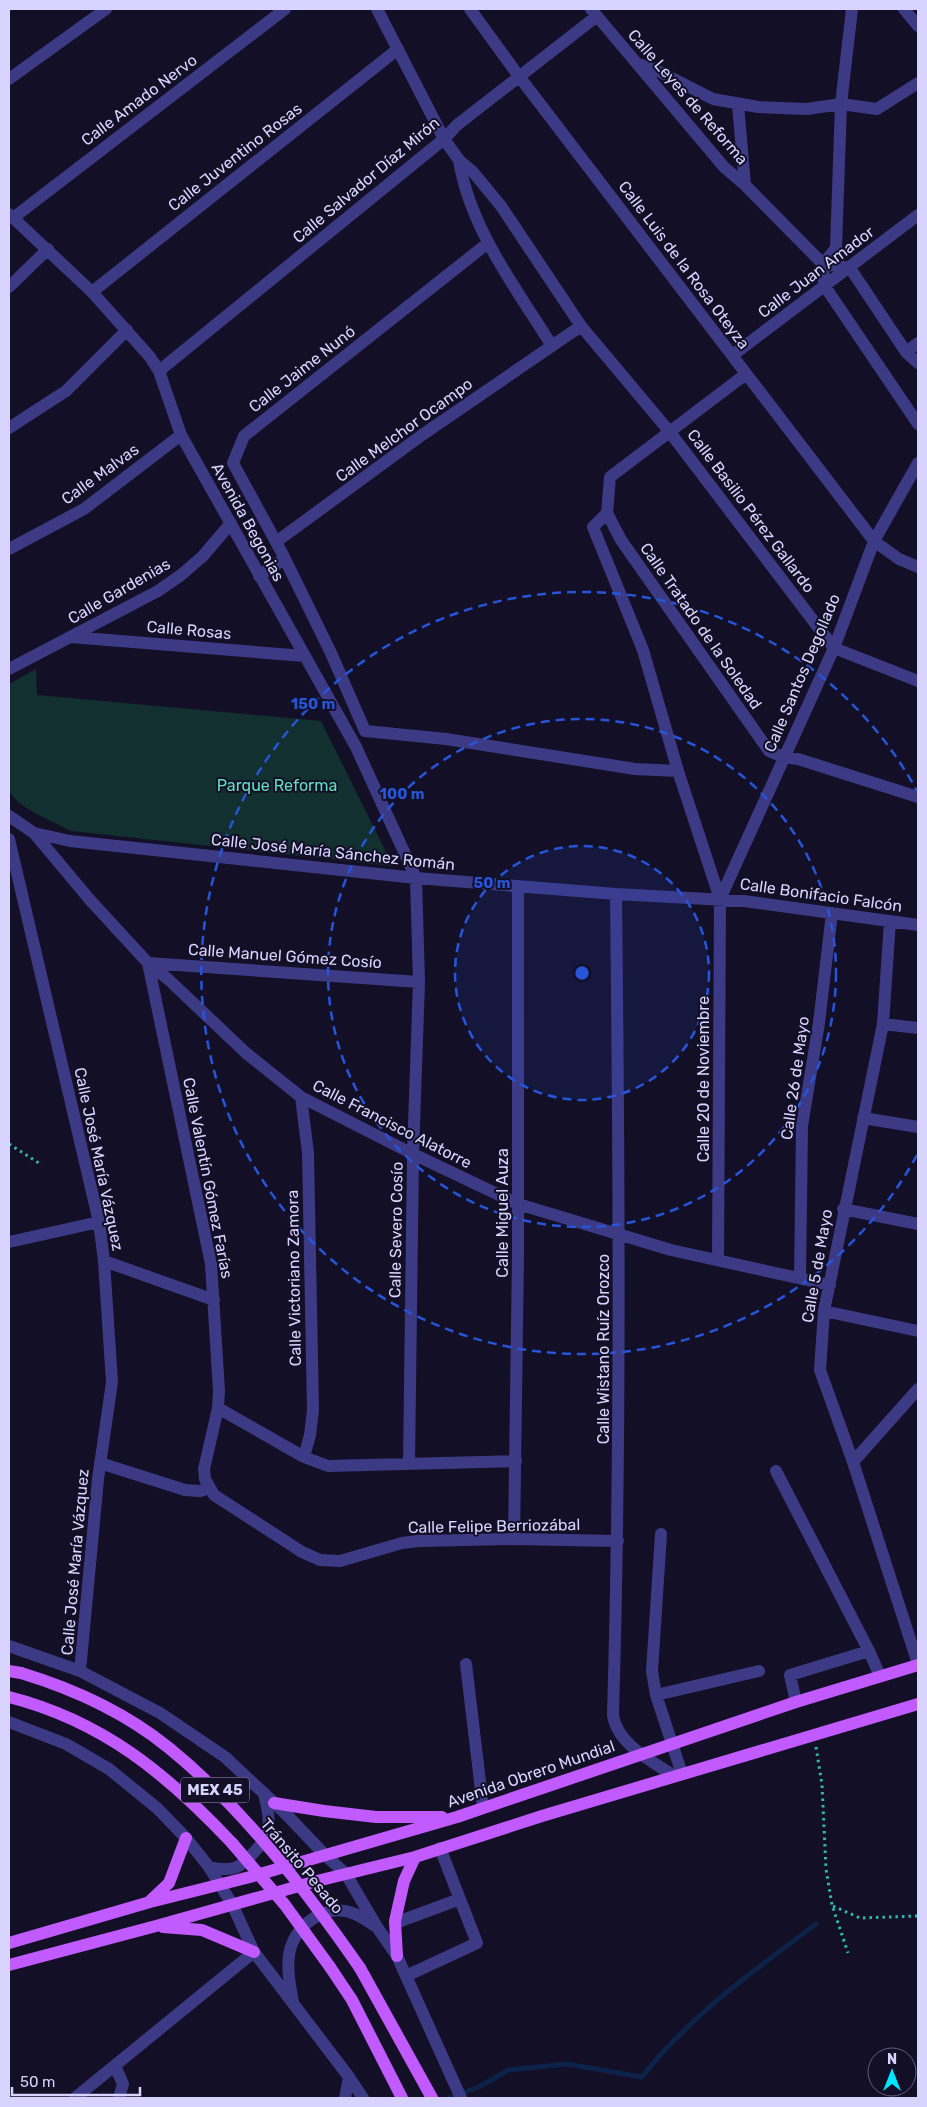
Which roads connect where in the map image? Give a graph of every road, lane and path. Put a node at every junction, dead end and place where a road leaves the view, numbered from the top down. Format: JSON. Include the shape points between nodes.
{"nodes":[{"id":1,"x":106,"y":9,"type":"edge"},
{"id":2,"x":285,"y":9,"type":"edge"},
{"id":3,"x":377,"y":9,"type":"edge"},
{"id":4,"x":470,"y":9,"type":"edge"},
{"id":5,"x":852,"y":9,"type":"edge"},
{"id":6,"x":904,"y":9,"type":"edge"},
{"id":7,"x":594,"y":13,"type":"edge"},
{"id":8,"x":918,"y":26,"type":"edge"},
{"id":9,"x":398,"y":49,"type":"junction"},
{"id":10,"x":636,"y":64,"type":"junction"},
{"id":11,"x":518,"y":76,"type":"junction"},
{"id":12,"x":9,"y":79,"type":"edge"},
{"id":13,"x":918,"y":83,"type":"edge"},
{"id":14,"x":841,"y":104,"type":"junction"},
{"id":15,"x":738,"y":105,"type":"junction"},
{"id":16,"x":444,"y":139,"type":"junction"},
{"id":17,"x":459,"y":160,"type":"junction"},
{"id":18,"x":745,"y":186,"type":"junction"},
{"id":19,"x":918,"y":215,"type":"edge"},
{"id":20,"x":11,"y":216,"type":"edge"},
{"id":21,"x":488,"y":243,"type":"junction"},
{"id":22,"x":48,"y":249,"type":"junction"},
{"id":23,"x":823,"y":264,"type":"junction"},
{"id":24,"x":850,"y":268,"type":"junction"},
{"id":25,"x":824,"y":285,"type":"junction"},
{"id":26,"x":9,"y":287,"type":"edge"},
{"id":27,"x":92,"y":292,"type":"junction"},
{"id":28,"x":582,"y":326,"type":"junction"},
{"id":29,"x":127,"y":330,"type":"junction"},
{"id":30,"x":918,"y":343,"type":"edge"},
{"id":31,"x":552,"y":346,"type":"junction"},
{"id":32,"x":906,"y":352,"type":"junction"},
{"id":33,"x":733,"y":355,"type":"junction"},
{"id":34,"x":918,"y":363,"type":"edge"},
{"id":35,"x":159,"y":371,"type":"junction"},
{"id":36,"x":746,"y":374,"type":"junction"},
{"id":37,"x":918,"y":420,"type":"edge"},
{"id":38,"x":9,"y":428,"type":"edge"},
{"id":39,"x":669,"y":431,"type":"junction"},
{"id":40,"x":181,"y":435,"type":"junction"},
{"id":41,"x":918,"y":463,"type":"edge"},
{"id":42,"x":607,"y":513,"type":"junction"},
{"id":43,"x":231,"y":523,"type":"junction"},
{"id":44,"x":874,"y":540,"type":"junction"},
{"id":45,"x":276,"y":542,"type":"junction"},
{"id":46,"x":9,"y":549,"type":"edge"},
{"id":47,"x":284,"y":559,"type":"junction"},
{"id":48,"x":918,"y":566,"type":"edge"},
{"id":49,"x":259,"y":576,"type":"junction"},
{"id":50,"x":71,"y":637,"type":"junction"},
{"id":51,"x":834,"y":648,"type":"junction"},
{"id":52,"x":304,"y":656,"type":"junction"},
{"id":53,"x":9,"y":669,"type":"edge"},
{"id":54,"x":918,"y":681,"type":"edge"},
{"id":55,"x":365,"y":731,"type":"junction"},
{"id":56,"x":356,"y":747,"type":"junction"},
{"id":57,"x":784,"y":757,"type":"junction"},
{"id":58,"x":678,"y":771,"type":"junction"},
{"id":59,"x":918,"y":797,"type":"edge"},
{"id":60,"x":9,"y":816,"type":"edge"},
{"id":61,"x":34,"y":833,"type":"junction"},
{"id":62,"x":9,"y":839,"type":"edge"},
{"id":63,"x":416,"y":878,"type":"junction"},
{"id":64,"x":518,"y":886,"type":"junction"},
{"id":65,"x":616,"y":894,"type":"junction"},
{"id":66,"x":720,"y":899,"type":"junction"},
{"id":67,"x":832,"y":913,"type":"junction"},
{"id":68,"x":890,"y":921,"type":"junction"},
{"id":69,"x":918,"y":925,"type":"edge"},
{"id":70,"x":148,"y":963,"type":"junction"},
{"id":71,"x":420,"y":982,"type":"junction"},
{"id":72,"x":883,"y":1024,"type":"junction"},
{"id":73,"x":918,"y":1028,"type":"edge"},
{"id":74,"x":301,"y":1097,"type":"junction"},
{"id":75,"x":862,"y":1118,"type":"junction"},
{"id":76,"x":918,"y":1127,"type":"edge"},
{"id":77,"x":9,"y":1144,"type":"edge"},
{"id":78,"x":413,"y":1154,"type":"junction"},
{"id":79,"x":42,"y":1165,"type":"dead end"},
{"id":80,"x":518,"y":1204,"type":"junction"},
{"id":81,"x":844,"y":1209,"type":"junction"},
{"id":82,"x":98,"y":1222,"type":"junction"},
{"id":83,"x":918,"y":1224,"type":"edge"},
{"id":84,"x":620,"y":1234,"type":"junction"},
{"id":85,"x":9,"y":1242,"type":"edge"},
{"id":86,"x":718,"y":1260,"type":"junction"},
{"id":87,"x":104,"y":1261,"type":"junction"},
{"id":88,"x":800,"y":1278,"type":"junction"},
{"id":89,"x":830,"y":1285,"type":"junction"},
{"id":90,"x":214,"y":1300,"type":"junction"},
{"id":91,"x":824,"y":1311,"type":"junction"},
{"id":92,"x":918,"y":1331,"type":"edge"},
{"id":93,"x":918,"y":1389,"type":"edge"},
{"id":94,"x":218,"y":1408,"type":"junction"},
{"id":95,"x":304,"y":1457,"type":"junction"},
{"id":96,"x":516,"y":1461,"type":"junction"},
{"id":97,"x":853,"y":1462,"type":"junction"},
{"id":98,"x":100,"y":1463,"type":"junction"},
{"id":99,"x":409,"y":1463,"type":"junction"},
{"id":100,"x":776,"y":1471,"type":"dead end"},
{"id":101,"x":209,"y":1488,"type":"junction"},
{"id":102,"x":660,"y":1534,"type":"dead end"},
{"id":103,"x":514,"y":1539,"type":"junction"},
{"id":104,"x":618,"y":1541,"type":"junction"},
{"id":105,"x":914,"y":1634,"type":"edge"},
{"id":106,"x":9,"y":1646,"type":"edge"},
{"id":107,"x":869,"y":1651,"type":"junction"},
{"id":108,"x":466,"y":1664,"type":"dead end"},
{"id":109,"x":918,"y":1665,"type":"edge"},
{"id":110,"x":80,"y":1671,"type":"junction"},
{"id":111,"x":759,"y":1671,"type":"dead end"},
{"id":112,"x":15,"y":1672,"type":"edge"},
{"id":113,"x":880,"y":1676,"type":"junction"},
{"id":114,"x":656,"y":1695,"type":"junction"},
{"id":115,"x":9,"y":1698,"type":"edge"},
{"id":116,"x":796,"y":1702,"type":"junction"},
{"id":117,"x":918,"y":1704,"type":"edge"},
{"id":118,"x":9,"y":1722,"type":"edge"},
{"id":119,"x":814,"y":1734,"type":"junction"},
{"id":120,"x":671,"y":1744,"type":"junction"},
{"id":121,"x":641,"y":1754,"type":"junction"},
{"id":122,"x":678,"y":1775,"type":"junction"},
{"id":123,"x":264,"y":1793,"type":"junction"},
{"id":124,"x":274,"y":1803,"type":"junction"},
{"id":125,"x":483,"y":1807,"type":"junction"},
{"id":126,"x":457,"y":1817,"type":"junction"},
{"id":127,"x":186,"y":1838,"type":"junction"},
{"id":128,"x":440,"y":1848,"type":"junction"},
{"id":129,"x":325,"y":1855,"type":"junction"},
{"id":130,"x":414,"y":1857,"type":"junction"},
{"id":131,"x":209,"y":1867,"type":"junction"},
{"id":132,"x":346,"y":1874,"type":"junction"},
{"id":133,"x":219,"y":1884,"type":"junction"},
{"id":134,"x":460,"y":1899,"type":"junction"},
{"id":135,"x":150,"y":1902,"type":"junction"},
{"id":136,"x":232,"y":1904,"type":"junction"},
{"id":137,"x":832,"y":1905,"type":"junction"},
{"id":138,"x":918,"y":1916,"type":"edge"},
{"id":139,"x":396,"y":1923,"type":"junction"},
{"id":140,"x":156,"y":1926,"type":"junction"},
{"id":141,"x":377,"y":1928,"type":"junction"},
{"id":142,"x":9,"y":1943,"type":"edge"},
{"id":143,"x":254,"y":1952,"type":"junction"},
{"id":144,"x":848,"y":1953,"type":"dead end"},
{"id":145,"x":397,"y":1956,"type":"junction"},
{"id":146,"x":9,"y":1965,"type":"edge"},
{"id":147,"x":406,"y":1976,"type":"junction"},
{"id":148,"x":293,"y":2005,"type":"junction"},
{"id":149,"x":116,"y":2066,"type":"junction"},
{"id":150,"x":349,"y":2077,"type":"junction"},
{"id":151,"x":75,"y":2098,"type":"edge"},
{"id":152,"x":119,"y":2098,"type":"edge"},
{"id":153,"x":345,"y":2098,"type":"edge"},
{"id":154,"x":363,"y":2098,"type":"edge"},
{"id":155,"x":402,"y":2098,"type":"edge"},
{"id":156,"x":432,"y":2098,"type":"edge"},
{"id":157,"x":461,"y":2098,"type":"edge"}],
"edges":[{"from":1,"to":12,"type":"street"},
{"from":2,"to":20,"type":"street","name":"Calle Amado Nervo"},
{"from":3,"to":9,"type":"street","name":"Calle Basilio Pérez Gallardo"},
{"from":4,"to":11,"type":"street","name":"Calle Luis de la Rosa Oteyza"},
{"from":5,"to":14,"type":"street"},
{"from":6,"to":8,"type":"street"},
{"from":7,"to":10,"type":"street","name":"Calle Leyes de Reforma"},
{"from":7,"to":11,"type":"street","name":"Calle Salvador Díaz Mirón"},
{"from":9,"to":16,"type":"street","name":"Calle Basilio Pérez Gallardo"},
{"from":9,"to":27,"type":"street","name":"Calle Juventino Rosas"},
{"from":10,"to":15,"type":"street","via":[[660,72],[713,99]]},
{"from":10,"to":18,"type":"street","name":"Calle Leyes de Reforma","via":[[724,168]]},
{"from":11,"to":16,"type":"street","name":"Calle Salvador Díaz Mirón"},
{"from":11,"to":33,"type":"street","name":"Calle Luis de la Rosa Oteyza"},
{"from":13,"to":14,"type":"street","via":[[877,109]]},
{"from":14,"to":15,"type":"street","via":[[807,109]]},
{"from":14,"to":23,"type":"street","via":[[836,248]]},
{"from":15,"to":18,"type":"street"},
{"from":16,"to":17,"type":"street","name":"Calle Basilio Pérez Gallardo"},
{"from":16,"to":35,"type":"street","name":"Calle Salvador Díaz Mirón"},
{"from":17,"to":21,"type":"street","name":"Calle Basilio Pérez Gallardo","via":[[462,181]]},
{"from":17,"to":28,"type":"street","name":"Calle Basilio Pérez Gallardo","via":[[501,206]]},
{"from":18,"to":23,"type":"street","name":"Calle Leyes de Reforma"},
{"from":19,"to":24,"type":"street","name":"Calle Juan Amador"},
{"from":20,"to":22,"type":"street","name":"Avenida Begonias"},
{"from":21,"to":31,"type":"street","name":"Calle Basilio Pérez Gallardo"},
{"from":21,"to":45,"type":"street","name":"Calle Jaime Nunó","via":[[244,436],[233,463]]},
{"from":22,"to":26,"type":"street"},
{"from":22,"to":27,"type":"street","name":"Avenida Begonias"},
{"from":23,"to":24,"type":"street"},
{"from":23,"to":25,"type":"street"},
{"from":24,"to":25,"type":"street","name":"Calle Juan Amador"},
{"from":24,"to":32,"type":"street"},
{"from":25,"to":33,"type":"street","name":"Calle Juan Amador"},
{"from":25,"to":37,"type":"street"},
{"from":27,"to":29,"type":"street","name":"Avenida Begonias"},
{"from":28,"to":31,"type":"street"},
{"from":28,"to":39,"type":"street","name":"Calle Basilio Pérez Gallardo"},
{"from":29,"to":35,"type":"street","name":"Avenida Begonias"},
{"from":29,"to":38,"type":"street","via":[[66,391]]},
{"from":30,"to":32,"type":"street"},
{"from":31,"to":45,"type":"street","name":"Calle Melchor Ocampo","via":[[422,435]]},
{"from":32,"to":34,"type":"street"},
{"from":33,"to":36,"type":"street","name":"Calle Luis de la Rosa Oteyza"},
{"from":35,"to":40,"type":"street","name":"Avenida Begonias"},
{"from":36,"to":39,"type":"street"},
{"from":36,"to":44,"type":"street","name":"Calle Luis de la Rosa Oteyza"},
{"from":39,"to":42,"type":"street","via":[[610,477]]},
{"from":39,"to":51,"type":"street","name":"Calle Basilio Pérez Gallardo"},
{"from":40,"to":43,"type":"street","name":"Avenida Begonias"},
{"from":40,"to":46,"type":"street","name":"Calle Malvas","via":[[84,509]]},
{"from":41,"to":44,"type":"street","name":"Calle Santos Degollado"},
{"from":42,"to":57,"type":"street","name":"Calle Tratado de la Soledad","via":[[621,540],[769,751]]},
{"from":42,"to":58,"type":"street","via":[[594,527],[643,650]]},
{"from":43,"to":49,"type":"street","name":"Avenida Begonias"},
{"from":43,"to":50,"type":"street","name":"Calle Gardenias","via":[[215,544],[181,575],[158,591]]},
{"from":44,"to":48,"type":"street","name":"Calle Luis de la Rosa Oteyza","via":[[899,559]]},
{"from":44,"to":51,"type":"street","name":"Calle Santos Degollado"},
{"from":45,"to":47,"type":"street","name":"Calle Jaime Nunó"},
{"from":47,"to":49,"type":"street"},
{"from":47,"to":55,"type":"street","name":"Calle Jaime Nunó","via":[[345,681]]},
{"from":49,"to":52,"type":"street","name":"Avenida Begonias"},
{"from":50,"to":52,"type":"street","name":"Calle Rosas"},
{"from":50,"to":53,"type":"street","name":"Calle Gardenias"},
{"from":51,"to":54,"type":"street"},
{"from":51,"to":57,"type":"street","name":"Calle Santos Degollado"},
{"from":52,"to":56,"type":"street","name":"Avenida Begonias"},
{"from":55,"to":56,"type":"street"},
{"from":55,"to":58,"type":"street","via":[[446,739],[635,769]]},
{"from":56,"to":63,"type":"street","name":"Avenida Begonias"},
{"from":57,"to":59,"type":"street","name":"Calle Tratado de la Soledad"},
{"from":57,"to":66,"type":"street","name":"Calle Santos Degollado"},
{"from":58,"to":66,"type":"street"},
{"from":60,"to":61,"type":"street","name":"Calle José María Sánchez Román"},
{"from":61,"to":63,"type":"street","name":"Calle José María Sánchez Román","via":[[70,841]]},
{"from":61,"to":70,"type":"street","name":"Calle Francisco Alatorre"},
{"from":62,"to":82,"type":"street","name":"Calle José María Vázquez"},
{"from":63,"to":64,"type":"street","name":"Calle José María Sánchez Román"},
{"from":63,"to":71,"type":"street","name":"Calle Severo Cosío"},
{"from":64,"to":65,"type":"street","name":"Calle José María Sánchez Román"},
{"from":64,"to":80,"type":"street","name":"Calle Miguel Auza"},
{"from":65,"to":66,"type":"street","name":"Calle José María Sánchez Román"},
{"from":65,"to":84,"type":"street","name":"Calle Wistano Ruíz Orozco"},
{"from":66,"to":67,"type":"street","name":"Calle Bonifacio Falcón"},
{"from":66,"to":86,"type":"street","name":"Calle 20 de Noviembre"},
{"from":67,"to":68,"type":"street","name":"Calle Bonifacio Falcón"},
{"from":67,"to":88,"type":"street","name":"Calle 26 de Mayo","via":[[802,1126]]},
{"from":68,"to":69,"type":"street","name":"Calle Bonifacio Falcón"},
{"from":68,"to":72,"type":"street","name":"Calle 5 de Mayo"},
{"from":70,"to":71,"type":"street","name":"Calle Manuel Gómez Cosío"},
{"from":70,"to":74,"type":"street","name":"Calle Francisco Alatorre","via":[[246,1053]]},
{"from":70,"to":90,"type":"street","name":"Calle Valentín Gómez Farías","via":[[211,1264]]},
{"from":71,"to":78,"type":"street","name":"Calle Severo Cosío"},
{"from":72,"to":73,"type":"street"},
{"from":72,"to":75,"type":"street","name":"Calle 5 de Mayo"},
{"from":74,"to":78,"type":"street","name":"Calle Francisco Alatorre"},
{"from":74,"to":95,"type":"street","name":"Calle Victoriano Zamora","via":[[308,1153],[313,1410]]},
{"from":75,"to":76,"type":"street"},
{"from":75,"to":81,"type":"street","name":"Calle 5 de Mayo"},
{"from":77,"to":79,"type":"path"},
{"from":78,"to":80,"type":"street","name":"Calle Francisco Alatorre"},
{"from":78,"to":99,"type":"street","name":"Calle Severo Cosío"},
{"from":80,"to":84,"type":"street","name":"Calle Francisco Alatorre"},
{"from":80,"to":96,"type":"street","name":"Calle Miguel Auza"},
{"from":81,"to":83,"type":"street"},
{"from":81,"to":89,"type":"street","name":"Calle 5 de Mayo"},
{"from":82,"to":85,"type":"street"},
{"from":82,"to":87,"type":"street","name":"Calle José María Vázquez"},
{"from":84,"to":86,"type":"street","name":"Calle Francisco Alatorre"},
{"from":84,"to":104,"type":"street","name":"Calle Wistano Ruíz Orozco"},
{"from":86,"to":88,"type":"street","name":"Calle Francisco Alatorre"},
{"from":87,"to":90,"type":"street"},
{"from":87,"to":98,"type":"street","name":"Calle José María Vázquez","via":[[112,1382]]},
{"from":88,"to":89,"type":"street","name":"Calle Francisco Alatorre"},
{"from":89,"to":91,"type":"street","name":"Calle 5 de Mayo"},
{"from":90,"to":94,"type":"street","name":"Calle Valentín Gómez Farías"},
{"from":91,"to":92,"type":"street"},
{"from":91,"to":97,"type":"street","name":"Calle 5 de Mayo","via":[[820,1370]]},
{"from":93,"to":97,"type":"street"},
{"from":94,"to":95,"type":"street"},
{"from":94,"to":101,"type":"street","name":"Calle Valentín Gómez Farías","via":[[204,1469]]},
{"from":95,"to":99,"type":"street","via":[[328,1466]]},
{"from":96,"to":99,"type":"street"},
{"from":96,"to":103,"type":"street","name":"Calle Miguel Auza"},
{"from":97,"to":105,"type":"street","name":"Calle 5 de Mayo"},
{"from":98,"to":101,"type":"street","via":[[185,1490]]},
{"from":98,"to":110,"type":"street","name":"Calle José María Vázquez"},
{"from":100,"to":107,"type":"street"},
{"from":101,"to":103,"type":"street","name":"Calle Felipe Berriozábal","via":[[214,1495],[302,1552],[320,1560],[340,1561],[410,1541]]},
{"from":102,"to":114,"type":"street","via":[[652,1672]]},
{"from":103,"to":104,"type":"street","name":"Calle Felipe Berriozábal"},
{"from":104,"to":121,"type":"street","name":"Calle Wistano Ruíz Orozco","via":[[613,1715],[618,1732]]},
{"from":105,"to":109,"type":"street","name":"Calle 5 de Mayo"},
{"from":106,"to":110,"type":"street"},
{"from":107,"to":113,"type":"street"},
{"from":107,"to":116,"type":"street","via":[[790,1675]]},
{"from":108,"to":125,"type":"street"},
{"from":109,"to":113,"type":"main road","name":"Avenida Obrero Mundial"},
{"from":110,"to":123,"type":"street","via":[[160,1713],[224,1757]]},
{"from":111,"to":114,"type":"street"},
{"from":112,"to":156,"type":"main road","name":"Tránsito Pesado","number":"MEX 45","bridge":true,"via":[[79,1693],[133,1723],[209,1783],[325,1918],[360,1968]]},
{"from":113,"to":116,"type":"main road","name":"Avenida Obrero Mundial"},
{"from":114,"to":120,"type":"street"},
{"from":115,"to":155,"type":"main road","number":"MEX 45","bridge":true,"via":[[58,1713],[121,1745],[168,1780],[232,1843],[285,1905],[330,1967],[352,2000]]},
{"from":116,"to":120,"type":"main road","name":"Avenida Obrero Mundial"},
{"from":117,"to":119,"type":"main road"},
{"from":118,"to":127,"type":"street","via":[[66,1744],[109,1769],[158,1808]]},
{"from":119,"to":122,"type":"main road"},
{"from":119,"to":137,"type":"path","via":[[822,1785],[826,1869]]},
{"from":120,"to":121,"type":"main road","name":"Avenida Obrero Mundial"},
{"from":120,"to":122,"type":"street"},
{"from":121,"to":122,"type":"street","name":"Calle Wistano Ruíz Orozco"},
{"from":121,"to":125,"type":"main road","name":"Avenida Obrero Mundial"},
{"from":122,"to":128,"type":"main road"},
{"from":123,"to":124,"type":"street"},
{"from":123,"to":131,"type":"street","via":[[269,1818],[267,1837],[237,1868]]},
{"from":124,"to":126,"type":"main road","via":[[376,1817]]},
{"from":124,"to":129,"type":"street"},
{"from":125,"to":126,"type":"main road","name":"Avenida Obrero Mundial"},
{"from":126,"to":129,"type":"main road","name":"Avenida Obrero Mundial"},
{"from":127,"to":131,"type":"street"},
{"from":127,"to":135,"type":"main road","via":[[170,1883]]},
{"from":128,"to":130,"type":"main road"},
{"from":128,"to":134,"type":"street"},
{"from":129,"to":132,"type":"street"},
{"from":129,"to":133,"type":"main road","name":"Avenida Obrero Mundial"},
{"from":130,"to":132,"type":"main road"},
{"from":130,"to":139,"type":"main road","via":[[404,1881]]},
{"from":131,"to":133,"type":"street"},
{"from":132,"to":136,"type":"main road"},
{"from":132,"to":141,"type":"street"},
{"from":133,"to":135,"type":"main road","name":"Avenida Obrero Mundial"},
{"from":133,"to":136,"type":"street"},
{"from":134,"to":139,"type":"street"},
{"from":134,"to":147,"type":"street","via":[[477,1943]]},
{"from":135,"to":142,"type":"main road","name":"Avenida Obrero Mundial"},
{"from":136,"to":140,"type":"main road"},
{"from":136,"to":143,"type":"street"},
{"from":137,"to":138,"type":"path","via":[[860,1918]]},
{"from":137,"to":144,"type":"path"},
{"from":139,"to":145,"type":"main road"},
{"from":140,"to":143,"type":"main road","via":[[202,1930]]},
{"from":140,"to":146,"type":"main road"},
{"from":141,"to":145,"type":"street"},
{"from":141,"to":148,"type":"street","via":[[355,1914],[342,1911],[324,1913],[305,1924],[292,1942],[289,1954]]},
{"from":143,"to":148,"type":"street"},
{"from":143,"to":149,"type":"street"},
{"from":145,"to":147,"type":"street"},
{"from":147,"to":157,"type":"street"},
{"from":148,"to":150,"type":"street"},
{"from":149,"to":151,"type":"street"},
{"from":149,"to":152,"type":"street","via":[[123,2084]]},
{"from":150,"to":153,"type":"street"},
{"from":150,"to":154,"type":"street"}]}
